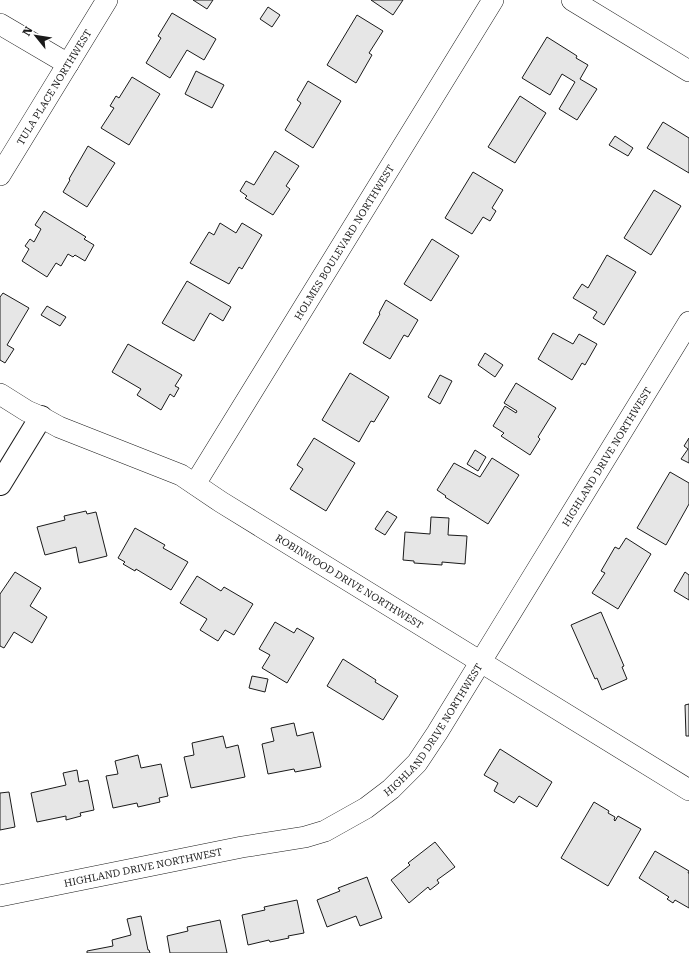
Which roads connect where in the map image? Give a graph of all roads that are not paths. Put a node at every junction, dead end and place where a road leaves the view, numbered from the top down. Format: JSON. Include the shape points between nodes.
{"nodes":[{"id":1,"x":107,"y":0,"type":"edge"},
{"id":2,"x":492,"y":0,"type":"edge"},
{"id":3,"x":572,"y":0,"type":"edge"},
{"id":4,"x":0,"y":24,"type":"edge"},
{"id":5,"x":68,"y":64,"type":"junction"},
{"id":6,"x":689,"y":71,"type":"edge"},
{"id":7,"x":0,"y":175,"type":"edge"},
{"id":8,"x":689,"y":322,"type":"edge"},
{"id":9,"x":0,"y":394,"type":"edge"},
{"id":10,"x":41,"y":417,"type":"junction"},
{"id":11,"x":0,"y":484,"type":"edge"},
{"id":12,"x":195,"y":484,"type":"junction"},
{"id":13,"x":481,"y":663,"type":"junction"},
{"id":14,"x":689,"y":790,"type":"edge"},
{"id":15,"x":0,"y":896,"type":"edge"}],
"edges":[{"from":1,"to":5,"type":"street","name":"TULA PLACE NORTHWEST"},
{"from":2,"to":12,"type":"street","name":"HOLMES BOULEVARD NORTHWEST"},
{"from":3,"to":6,"type":"street"},
{"from":4,"to":5,"type":"street"},
{"from":5,"to":7,"type":"street","name":"TULA PLACE NORTHWEST"},
{"from":8,"to":13,"type":"street","name":"HIGHLAND DRIVE NORTHWEST"},
{"from":9,"to":10,"type":"street","name":"ROBINWOOD DRIVE NORTHWEST"},
{"from":10,"to":11,"type":"street"},
{"from":10,"to":12,"type":"street","name":"ROBINWOOD DRIVE NORTHWEST","via":[[59,427],[181,474]]},
{"from":12,"to":13,"type":"street","name":"ROBINWOOD DRIVE NORTHWEST"},
{"from":13,"to":14,"type":"street","name":"ROBINWOOD DRIVE NORTHWEST"},
{"from":13,"to":15,"type":"street","name":"HIGHLAND DRIVE NORTHWEST","via":[[417,763],[391,789],[366,808],[325,831]]}]}
